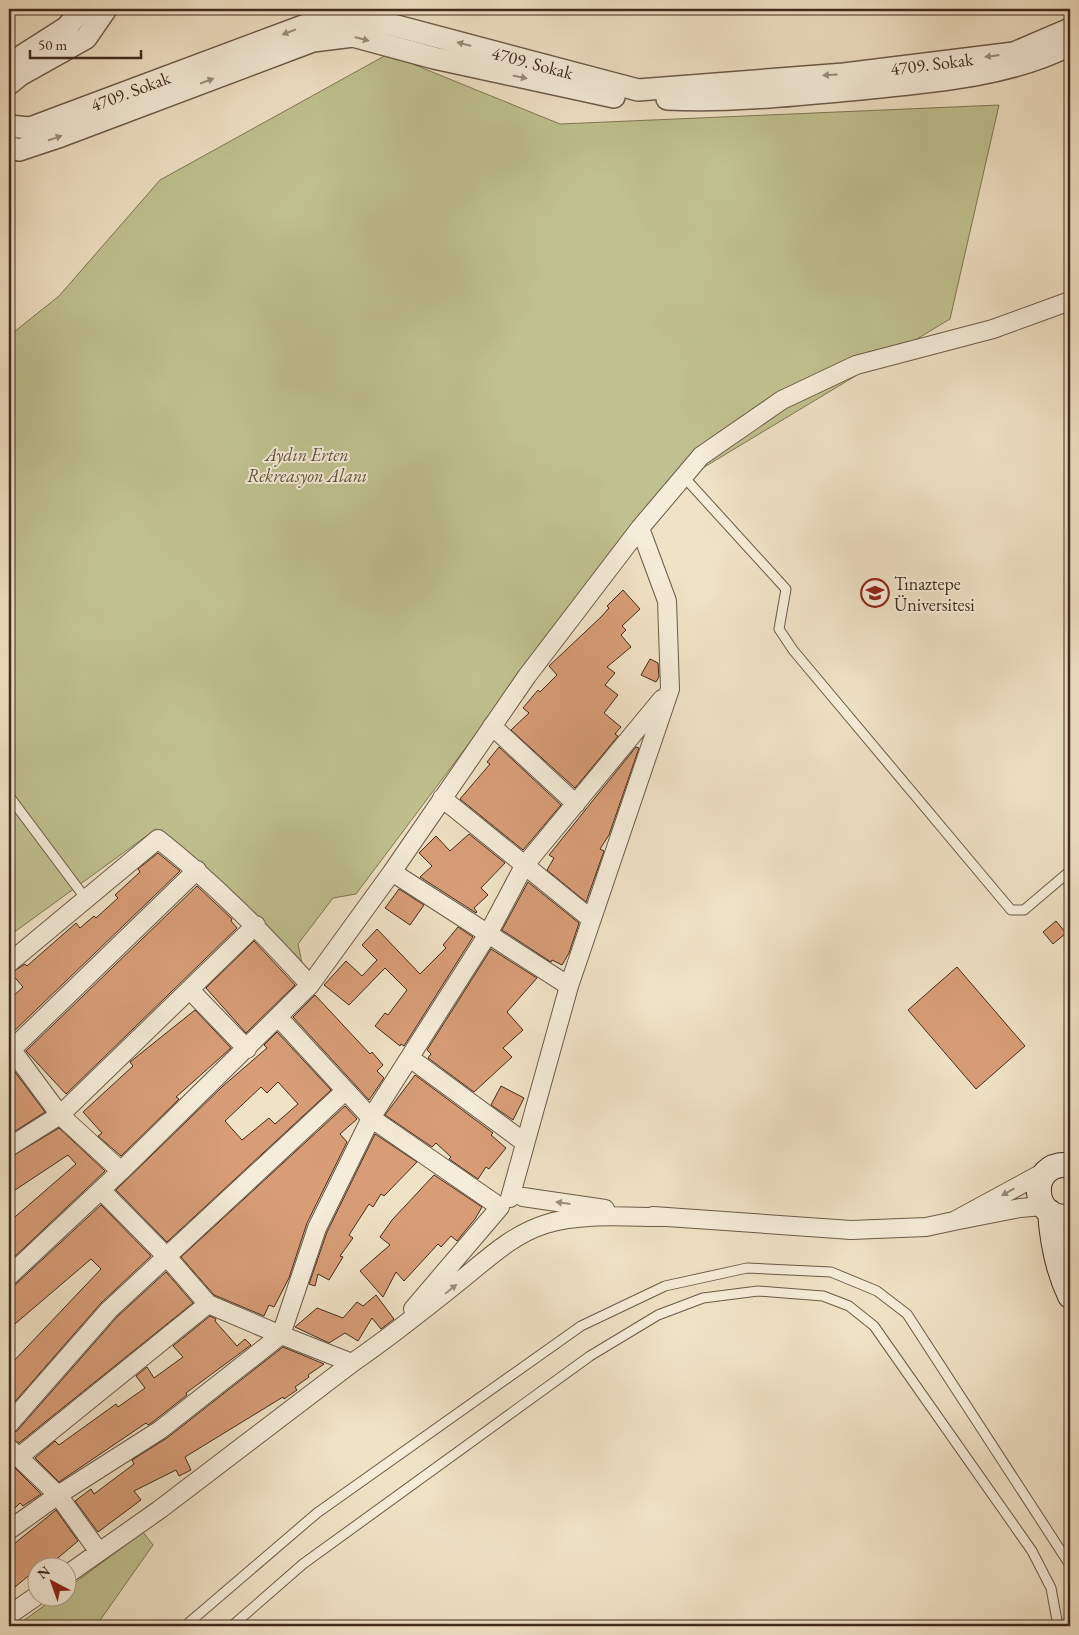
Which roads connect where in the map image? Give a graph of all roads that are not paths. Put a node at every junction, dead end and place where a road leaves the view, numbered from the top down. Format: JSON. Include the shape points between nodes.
{"nodes":[{"id":1,"x":82,"y":9,"type":"edge"},
{"id":2,"x":106,"y":9,"type":"edge"},
{"id":3,"x":1070,"y":29,"type":"edge"},
{"id":4,"x":1070,"y":45,"type":"edge"},
{"id":5,"x":9,"y":64,"type":"edge"},
{"id":6,"x":9,"y":84,"type":"edge"},
{"id":7,"x":9,"y":126,"type":"edge"},
{"id":8,"x":9,"y":147,"type":"edge"},
{"id":9,"x":1070,"y":301,"type":"edge"},
{"id":10,"x":684,"y":477,"type":"junction"},
{"id":11,"x":640,"y":528,"type":"junction"},
{"id":12,"x":670,"y":690,"type":"junction"},
{"id":13,"x":492,"y":726,"type":"junction"},
{"id":14,"x":9,"y":796,"type":"edge"},
{"id":15,"x":442,"y":798,"type":"junction"},
{"id":16,"x":576,"y":804,"type":"junction"},
{"id":17,"x":524,"y":866,"type":"junction"},
{"id":18,"x":197,"y":870,"type":"junction"},
{"id":19,"x":1070,"y":871,"type":"edge"},
{"id":20,"x":392,"y":872,"type":"junction"},
{"id":21,"x":86,"y":899,"type":"junction"},
{"id":22,"x":591,"y":919,"type":"junction"},
{"id":23,"x":256,"y":925,"type":"junction"},
{"id":24,"x":488,"y":934,"type":"junction"},
{"id":25,"x":9,"y":963,"type":"edge"},
{"id":26,"x":310,"y":985,"type":"junction"},
{"id":27,"x":568,"y":986,"type":"junction"},
{"id":28,"x":190,"y":990,"type":"junction"},
{"id":29,"x":279,"y":1018,"type":"junction"},
{"id":30,"x":247,"y":1049,"type":"junction"},
{"id":31,"x":10,"y":1050,"type":"edge"},
{"id":32,"x":410,"y":1058,"type":"junction"},
{"id":33,"x":344,"y":1092,"type":"junction"},
{"id":34,"x":60,"y":1114,"type":"junction"},
{"id":35,"x":371,"y":1118,"type":"junction"},
{"id":36,"x":524,"y":1142,"type":"junction"},
{"id":37,"x":9,"y":1147,"type":"edge"},
{"id":38,"x":1063,"y":1162,"type":"edge"},
{"id":39,"x":120,"y":1171,"type":"junction"},
{"id":40,"x":101,"y":1190,"type":"junction"},
{"id":41,"x":511,"y":1201,"type":"junction"},
{"id":42,"x":1054,"y":1211,"type":"edge"},
{"id":43,"x":663,"y":1217,"type":"junction"},
{"id":44,"x":954,"y":1221,"type":"junction"},
{"id":45,"x":526,"y":1232,"type":"junction"},
{"id":46,"x":168,"y":1258,"type":"junction"},
{"id":47,"x":9,"y":1276,"type":"edge"},
{"id":48,"x":1070,"y":1296,"type":"edge"},
{"id":49,"x":208,"y":1304,"type":"junction"},
{"id":50,"x":281,"y":1335,"type":"junction"},
{"id":51,"x":385,"y":1341,"type":"junction"},
{"id":52,"x":352,"y":1363,"type":"junction"},
{"id":53,"x":9,"y":1424,"type":"edge"},
{"id":54,"x":14,"y":1452,"type":"edge"},
{"id":55,"x":58,"y":1495,"type":"junction"},
{"id":56,"x":9,"y":1530,"type":"edge"},
{"id":57,"x":99,"y":1552,"type":"junction"},
{"id":58,"x":1070,"y":1565,"type":"edge"},
{"id":59,"x":78,"y":1567,"type":"edge"},
{"id":60,"x":28,"y":1602,"type":"edge"},
{"id":61,"x":9,"y":1615,"type":"edge"},
{"id":62,"x":185,"y":1626,"type":"edge"},
{"id":63,"x":232,"y":1626,"type":"edge"},
{"id":64,"x":1058,"y":1626,"type":"edge"}],
"edges":[{"from":1,"to":5,"type":"street","via":[[67,27]]},
{"from":2,"to":6,"type":"street","via":[[86,38]]},
{"from":3,"to":7,"type":"street","name":"4709. Sokak","one_way":true,"via":[[1014,53],[844,74],[638,90],[388,24],[344,20],[310,24],[30,128]]},
{"from":8,"to":4,"type":"street","name":"4709. Sokak","one_way":true,"via":[[19,150],[61,136],[313,41],[353,36],[434,58],[611,97],[696,100],[790,96],[928,82],[1004,69]]},
{"from":9,"to":10,"type":"street","via":[[993,329],[856,365],[782,400],[701,456]]},
{"from":10,"to":11,"type":"street"},
{"from":10,"to":19,"type":"lane","via":[[786,589],[779,629],[793,650],[1012,910],[1024,910]]},
{"from":11,"to":12,"type":"street","via":[[667,602]]},
{"from":11,"to":13,"type":"street"},
{"from":12,"to":16,"type":"street"},
{"from":12,"to":22,"type":"street"},
{"from":13,"to":15,"type":"street"},
{"from":13,"to":16,"type":"street"},
{"from":14,"to":21,"type":"lane"},
{"from":15,"to":17,"type":"street"},
{"from":15,"to":20,"type":"street"},
{"from":16,"to":17,"type":"street"},
{"from":17,"to":22,"type":"street"},
{"from":17,"to":24,"type":"street"},
{"from":18,"to":21,"type":"street","via":[[158,839]]},
{"from":18,"to":23,"type":"street"},
{"from":18,"to":31,"type":"street"},
{"from":20,"to":24,"type":"street"},
{"from":20,"to":26,"type":"street"},
{"from":21,"to":25,"type":"street"},
{"from":22,"to":27,"type":"street"},
{"from":23,"to":26,"type":"street"},
{"from":23,"to":28,"type":"street"},
{"from":24,"to":27,"type":"street"},
{"from":24,"to":32,"type":"street"},
{"from":26,"to":29,"type":"street"},
{"from":27,"to":36,"type":"street"},
{"from":28,"to":30,"type":"street"},
{"from":28,"to":34,"type":"street"},
{"from":29,"to":30,"type":"street"},
{"from":29,"to":33,"type":"street"},
{"from":30,"to":39,"type":"street"},
{"from":31,"to":34,"type":"street"},
{"from":32,"to":35,"type":"street"},
{"from":32,"to":36,"type":"street"},
{"from":33,"to":35,"type":"street"},
{"from":33,"to":46,"type":"street"},
{"from":34,"to":37,"type":"street"},
{"from":34,"to":39,"type":"street"},
{"from":35,"to":41,"type":"street"},
{"from":35,"to":50,"type":"street","via":[[317,1228]]},
{"from":36,"to":41,"type":"street"},
{"from":38,"to":42,"type":"main road","via":[[1044,1174],[1038,1190]]},
{"from":38,"to":44,"type":"street","one_way":true},
{"from":39,"to":40,"type":"street"},
{"from":40,"to":46,"type":"street"},
{"from":40,"to":47,"type":"street"},
{"from":43,"to":41,"type":"street","one_way":true},
{"from":41,"to":45,"type":"street","via":[[533,1204],[536,1210],[535,1223]]},
{"from":41,"to":45,"type":"street","via":[[498,1218],[504,1229],[514,1234]]},
{"from":41,"to":51,"type":"street"},
{"from":42,"to":44,"type":"street","via":[[1020,1208]]},
{"from":42,"to":48,"type":"main road","via":[[1052,1242]]},
{"from":43,"to":44,"type":"street","via":[[851,1230],[926,1227]]},
{"from":43,"to":45,"type":"street","via":[[579,1218],[546,1224]]},
{"from":51,"to":45,"type":"street","one_way":true,"via":[[500,1248]]},
{"from":46,"to":49,"type":"street"},
{"from":46,"to":53,"type":"street","via":[[109,1310]]},
{"from":49,"to":50,"type":"street"},
{"from":49,"to":54,"type":"street"},
{"from":50,"to":52,"type":"street"},
{"from":50,"to":55,"type":"street","via":[[160,1430]]},
{"from":51,"to":52,"type":"street"},
{"from":52,"to":57,"type":"street"},
{"from":54,"to":55,"type":"street"},
{"from":55,"to":56,"type":"street"},
{"from":55,"to":57,"type":"street"},
{"from":57,"to":59,"type":"street"},
{"from":58,"to":62,"type":"lane","via":[[907,1314],[877,1291],[831,1272],[748,1268],[665,1286],[581,1326],[317,1513]]},
{"from":60,"to":61,"type":"street"},
{"from":63,"to":64,"type":"lane","via":[[303,1564],[590,1356],[658,1316],[703,1298],[758,1291],[824,1296],[848,1306],[874,1326],[1032,1550],[1051,1588]]}]}
